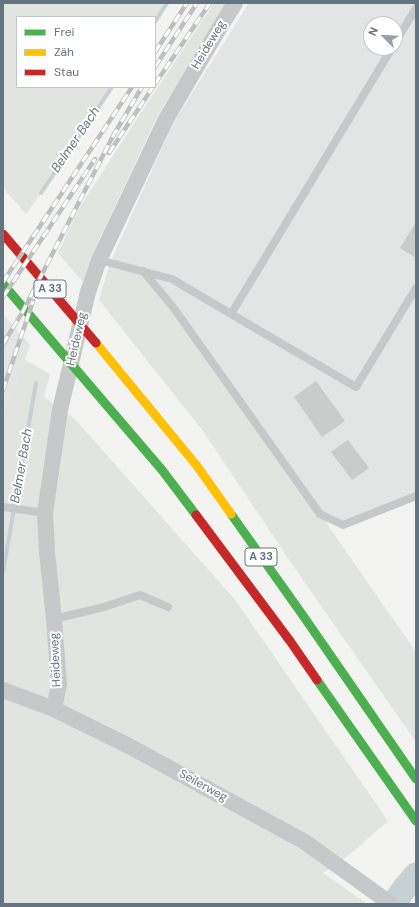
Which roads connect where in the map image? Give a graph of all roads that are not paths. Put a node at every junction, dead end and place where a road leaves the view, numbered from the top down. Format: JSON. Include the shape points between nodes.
{"nodes":[{"id":1,"x":235,"y":3,"type":"edge"},
{"id":2,"x":416,"y":8,"type":"edge"},
{"id":3,"x":403,"y":30,"type":"edge"},
{"id":4,"x":387,"y":56,"type":"edge"},
{"id":5,"x":3,"y":234,"type":"edge"},
{"id":6,"x":99,"y":260,"type":"junction"},
{"id":7,"x":143,"y":271,"type":"junction"},
{"id":8,"x":3,"y":284,"type":"edge"},
{"id":9,"x":416,"y":288,"type":"edge"},
{"id":10,"x":231,"y":314,"type":"junction"},
{"id":11,"x":416,"y":496,"type":"edge"},
{"id":12,"x":3,"y":507,"type":"edge"},
{"id":13,"x":45,"y":512,"type":"junction"},
{"id":14,"x":168,"y":607,"type":"dead end"},
{"id":15,"x":54,"y":619,"type":"junction"},
{"id":16,"x":3,"y":690,"type":"edge"},
{"id":17,"x":54,"y":709,"type":"junction"},
{"id":18,"x":416,"y":779,"type":"edge"},
{"id":19,"x":416,"y":821,"type":"edge"},
{"id":20,"x":391,"y":904,"type":"edge"}],
"edges":[{"from":1,"to":6,"type":"street","name":"Heideweg","via":[[166,119]]},
{"from":2,"to":3,"type":"lane"},
{"from":4,"to":10,"type":"lane"},
{"from":5,"to":18,"type":"highway","number":"A 33","via":[[197,466]]},
{"from":6,"to":7,"type":"lane"},
{"from":6,"to":13,"type":"street","name":"Heideweg","via":[[88,292],[60,410]]},
{"from":7,"to":10,"type":"lane","via":[[172,278]]},
{"from":7,"to":11,"type":"lane","via":[[173,307],[320,514],[343,524]]},
{"from":8,"to":19,"type":"highway","number":"A 33","via":[[162,470],[290,641]]},
{"from":9,"to":10,"type":"lane","via":[[356,387]]},
{"from":12,"to":13,"type":"lane"},
{"from":13,"to":15,"type":"street","name":"Heideweg"},
{"from":14,"to":15,"type":"lane","via":[[140,594],[104,607]]},
{"from":15,"to":17,"type":"street","name":"Heideweg","via":[[59,684]]},
{"from":16,"to":17,"type":"street","name":"Seilerweg"},
{"from":17,"to":20,"type":"street","name":"Seilerweg","via":[[129,746],[305,842]]}]}
